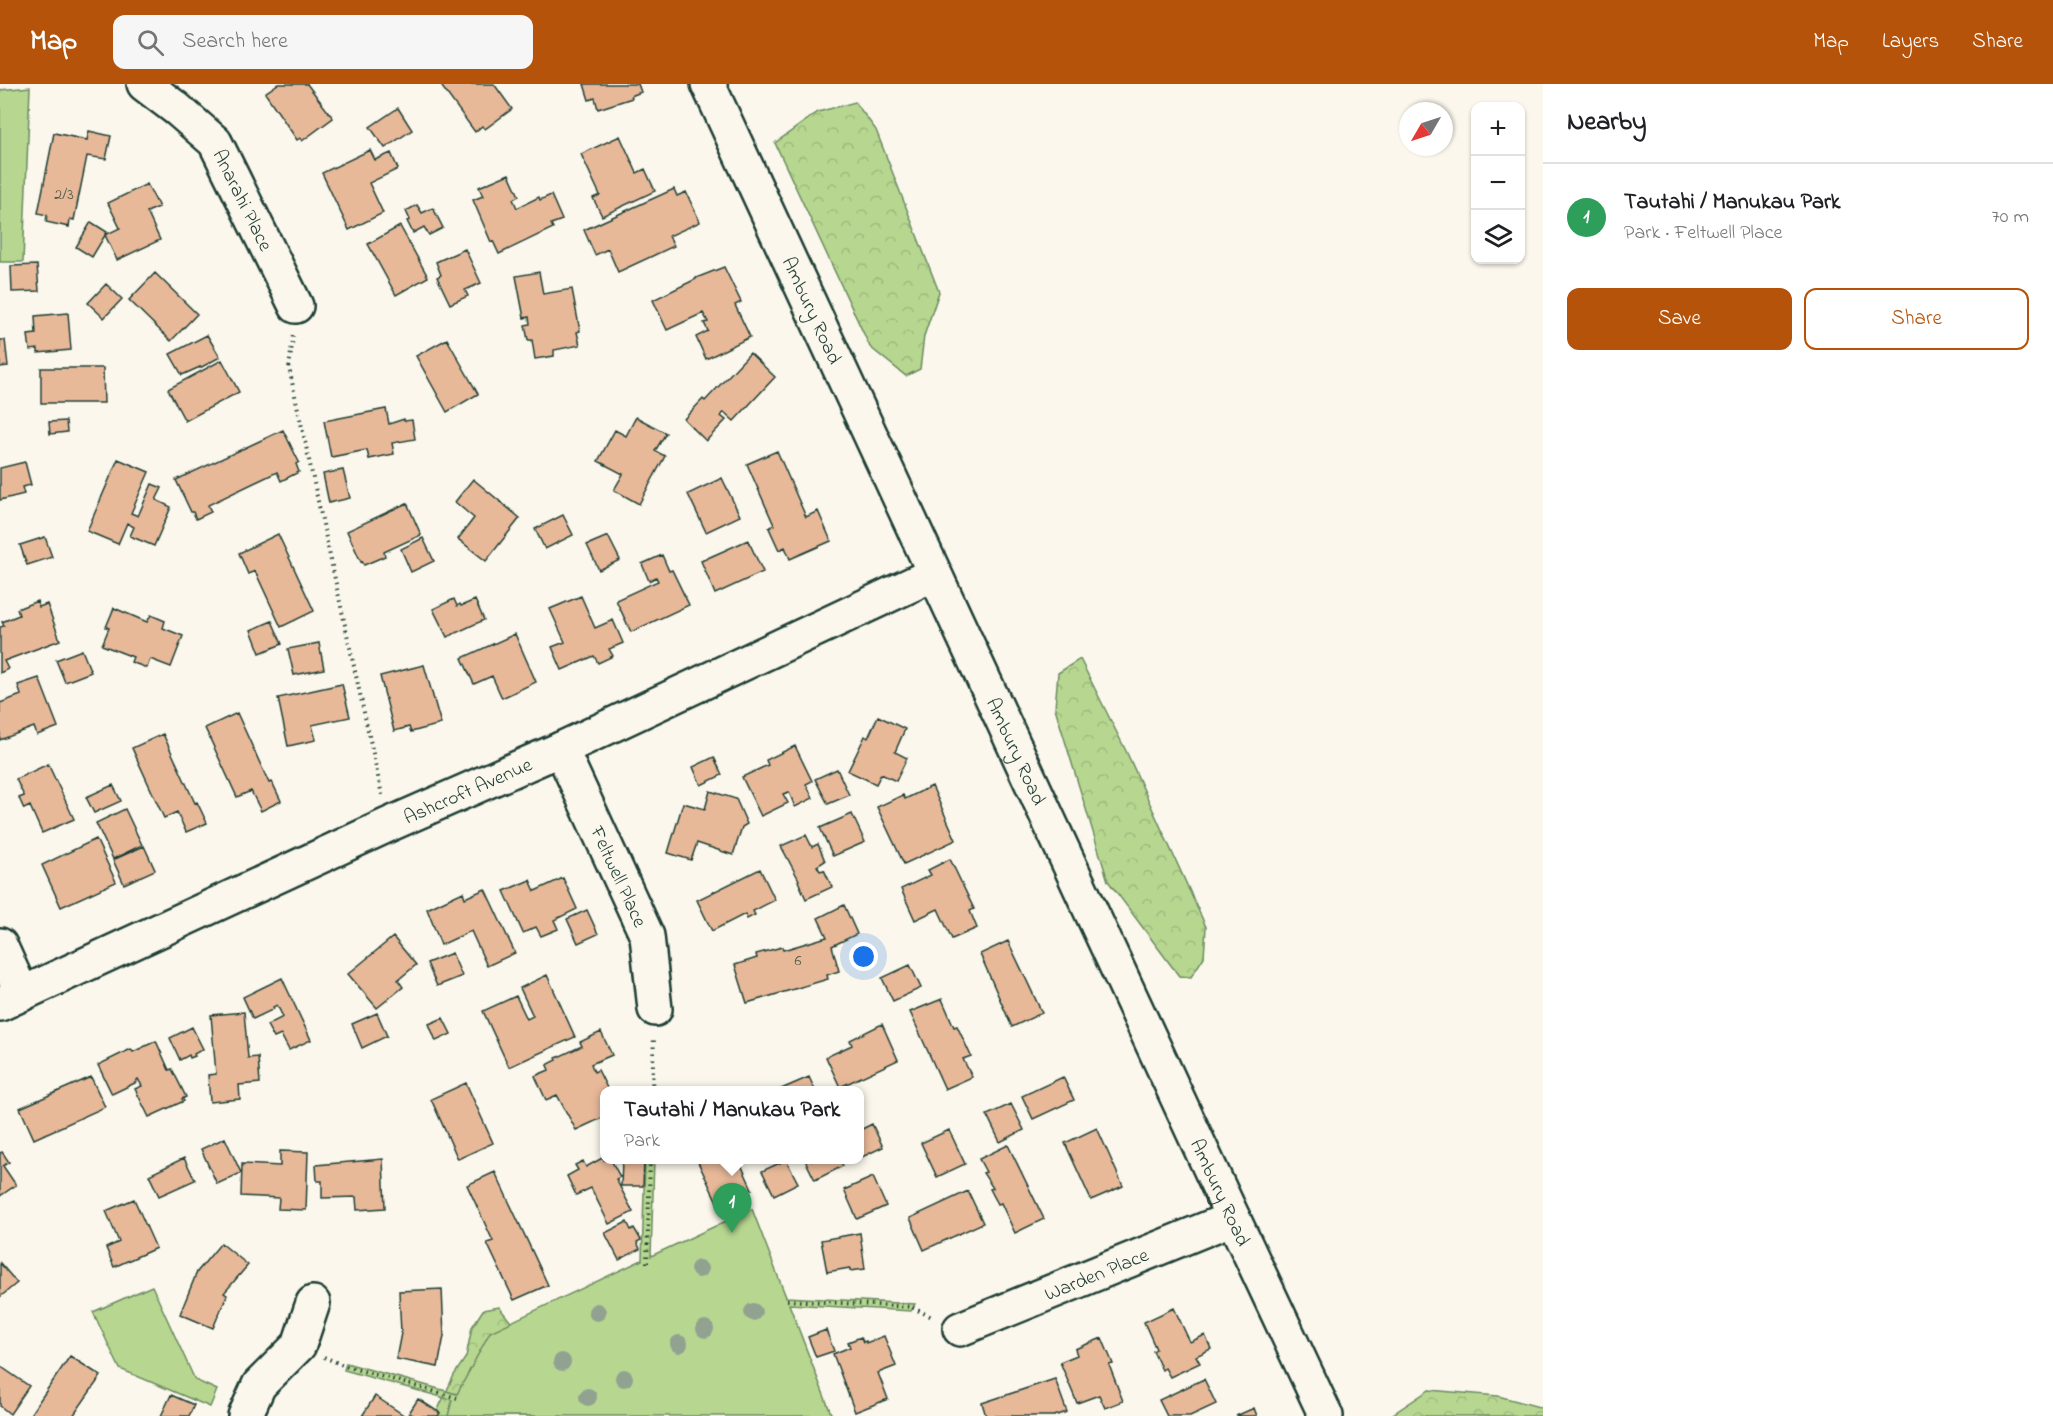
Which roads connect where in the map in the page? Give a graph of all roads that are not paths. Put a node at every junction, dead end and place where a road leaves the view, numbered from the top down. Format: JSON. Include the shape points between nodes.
{"nodes":[{"id":1,"x":144,"y":84,"type":"edge"},
{"id":2,"x":708,"y":84,"type":"edge"},
{"id":3,"x":296,"y":306,"type":"road end"},
{"id":4,"x":934,"y":574,"type":"junction"},
{"id":5,"x":561,"y":749,"type":"junction"},
{"id":6,"x":0,"y":945,"type":"edge"},
{"id":7,"x":11,"y":999,"type":"edge"},
{"id":8,"x":655,"y":1009,"type":"road end"},
{"id":9,"x":1233,"y":1218,"type":"junction"},
{"id":10,"x":313,"y":1304,"type":"dead end"},
{"id":11,"x":960,"y":1329,"type":"road end"},
{"id":12,"x":245,"y":1416,"type":"edge"},
{"id":13,"x":1326,"y":1416,"type":"edge"}],
"edges":[{"from":1,"to":3,"type":"street","name":"Anarahi Place","via":[[215,142]]},
{"from":2,"to":4,"type":"street","name":"Ambury Road"},
{"from":4,"to":5,"type":"street","name":"Ashcroft Avenue"},
{"from":4,"to":9,"type":"street","name":"Ambury Road"},
{"from":5,"to":7,"type":"street","name":"Ashcroft Avenue"},
{"from":5,"to":8,"type":"street","name":"Feltwell Place","via":[[647,936]]},
{"from":6,"to":7,"type":"street"},
{"from":9,"to":11,"type":"street","name":"Warden Place"},
{"from":9,"to":13,"type":"street","name":"Ambury Road"},
{"from":10,"to":12,"type":"street","via":[[299,1345],[259,1385]]}]}
